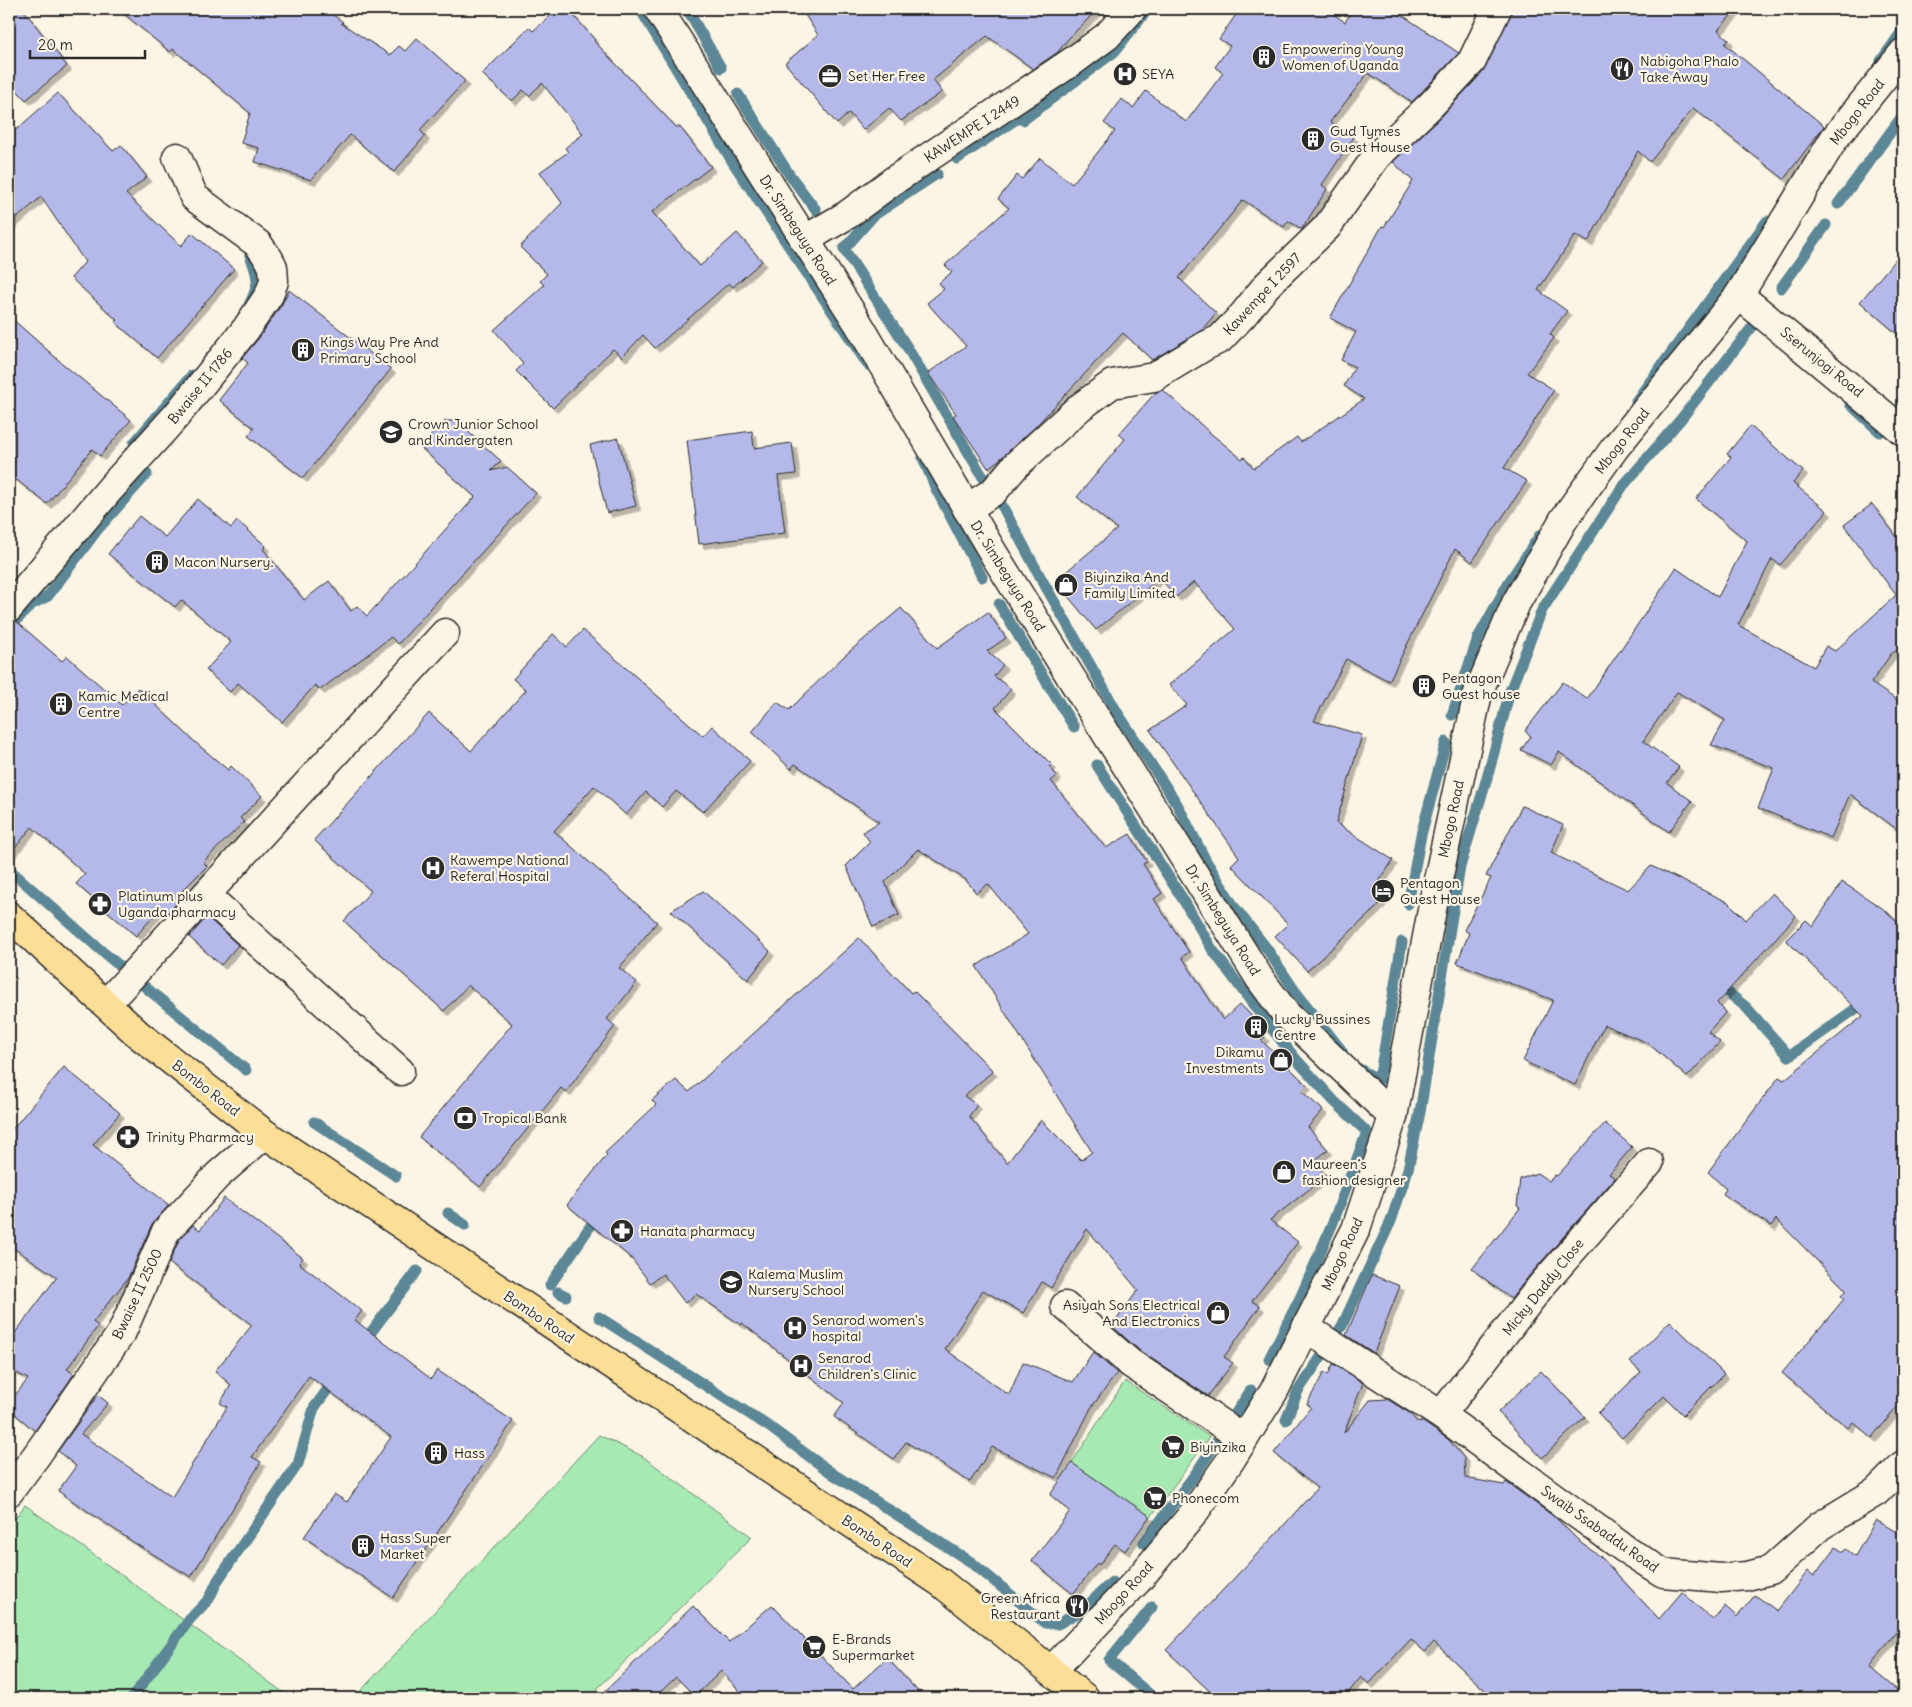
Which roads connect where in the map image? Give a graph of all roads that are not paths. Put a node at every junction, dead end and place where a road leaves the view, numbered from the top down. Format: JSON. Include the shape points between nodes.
{"nodes":[{"id":1,"x":658,"y":9,"type":"edge"},
{"id":2,"x":1132,"y":9,"type":"edge"},
{"id":3,"x":1497,"y":9,"type":"edge"},
{"id":4,"x":1903,"y":52,"type":"edge"},
{"id":5,"x":177,"y":157,"type":"dead end"},
{"id":6,"x":804,"y":240,"type":"junction"},
{"id":7,"x":1739,"y":295,"type":"junction"},
{"id":8,"x":1903,"y":431,"type":"edge"},
{"id":9,"x":967,"y":509,"type":"junction"},
{"id":10,"x":9,"y":608,"type":"edge"},
{"id":11,"x":445,"y":633,"type":"dead end"},
{"id":12,"x":206,"y":895,"type":"junction"},
{"id":13,"x":9,"y":916,"type":"edge"},
{"id":14,"x":106,"y":1004,"type":"junction"},
{"id":15,"x":400,"y":1071,"type":"dead end"},
{"id":16,"x":1393,"y":1116,"type":"junction"},
{"id":17,"x":265,"y":1134,"type":"junction"},
{"id":18,"x":1649,"y":1163,"type":"dead end"},
{"id":19,"x":1065,"y":1306,"type":"dead end"},
{"id":20,"x":1306,"y":1328,"type":"junction"},
{"id":21,"x":1441,"y":1415,"type":"junction"},
{"id":22,"x":1244,"y":1439,"type":"junction"},
{"id":23,"x":1903,"y":1465,"type":"edge"},
{"id":24,"x":9,"y":1492,"type":"edge"},
{"id":25,"x":1052,"y":1670,"type":"junction"},
{"id":26,"x":1085,"y":1698,"type":"edge"}],
"edges":[{"from":1,"to":6,"type":"street","name":"Dr. Simbeguya Road"},
{"from":2,"to":6,"type":"street","name":"KAWEMPE I 2449","via":[[1107,36],[1076,59],[847,215]]},
{"from":3,"to":9,"type":"street","name":"Kawempe I 2597","via":[[1472,61],[1376,157],[1326,226],[1267,285],[1220,339],[1154,377],[1112,384],[1079,408],[1016,465],[994,491]]},
{"from":4,"to":7,"type":"street","name":"Mbogo Road","via":[[1834,139]]},
{"from":5,"to":10,"type":"street","name":"Bwaise II 1786","via":[[194,197],[258,244],[273,267],[274,281],[246,329],[176,416]]},
{"from":6,"to":9,"type":"street","name":"Dr. Simbeguya Road","via":[[858,324]]},
{"from":7,"to":8,"type":"street","name":"Sserunjogi Road"},
{"from":7,"to":16,"type":"street","name":"Mbogo Road","via":[[1614,449],[1564,519],[1516,603],[1478,693],[1435,894]]},
{"from":9,"to":16,"type":"street","name":"Dr. Simbeguya Road","via":[[1260,979],[1286,1014]]},
{"from":11,"to":12,"type":"street"},
{"from":12,"to":14,"type":"street"},
{"from":12,"to":15,"type":"street"},
{"from":13,"to":14,"type":"main road","name":"Bombo Road"},
{"from":14,"to":17,"type":"main road","name":"Bombo Road","via":[[139,1035]]},
{"from":16,"to":20,"type":"street","name":"Mbogo Road","via":[[1356,1230]]},
{"from":17,"to":24,"type":"street","name":"Bwaise II 2500","via":[[218,1174],[166,1231],[122,1332]]},
{"from":17,"to":25,"type":"main road","name":"Bombo Road","via":[[940,1582]]},
{"from":18,"to":21,"type":"street","name":"Micky Daddy Close","via":[[1541,1286]]},
{"from":19,"to":22,"type":"street","via":[[1130,1363]]},
{"from":20,"to":21,"type":"street","name":"Swaib Ssabaddu Road"},
{"from":20,"to":22,"type":"street","name":"Mbogo Road","via":[[1274,1391]]},
{"from":21,"to":23,"type":"street","name":"Swaib Ssabaddu Road","via":[[1625,1549],[1664,1573],[1721,1578],[1771,1570],[1820,1526],[1876,1492]]},
{"from":22,"to":25,"type":"street","name":"Mbogo Road","via":[[1187,1521],[1138,1579]]},
{"from":25,"to":26,"type":"main road","name":"Bombo Road"}]}
